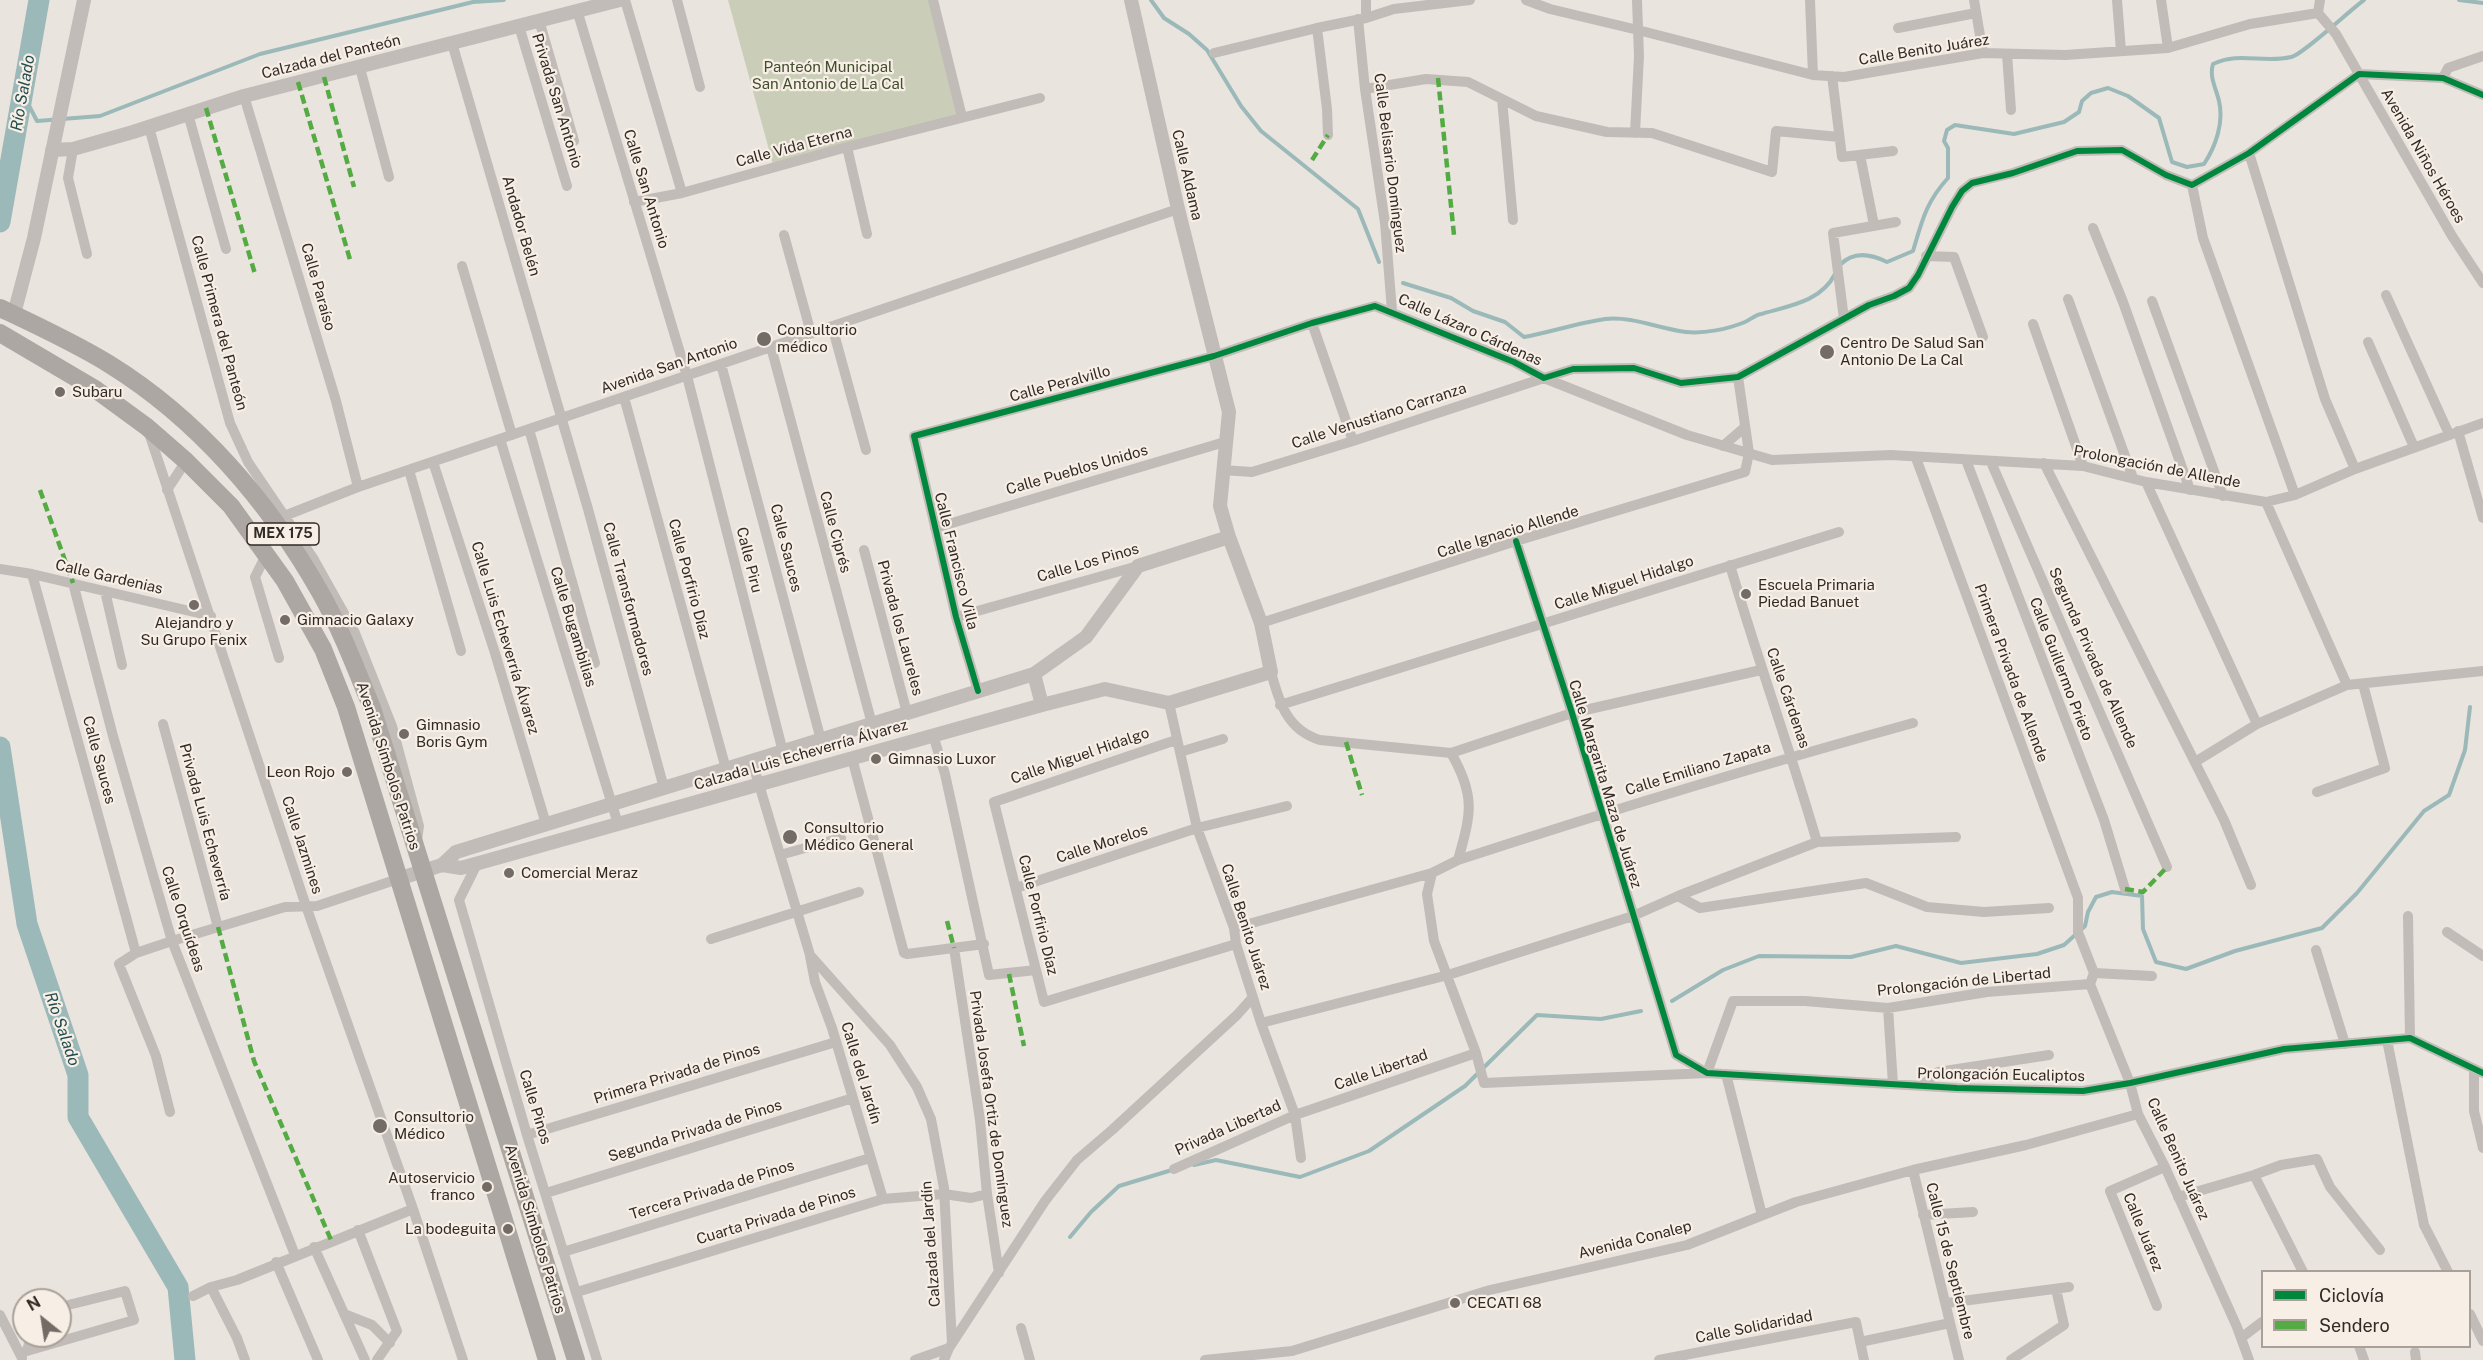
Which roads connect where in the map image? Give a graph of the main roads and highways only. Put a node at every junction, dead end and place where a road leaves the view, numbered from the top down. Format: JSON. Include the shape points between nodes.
{"nodes":[{"id":1,"x":7,"y":311,"type":"edge"},
{"id":2,"x":0,"y":333,"type":"edge"},
{"id":3,"x":547,"y":1360,"type":"edge"},
{"id":4,"x":576,"y":1360,"type":"edge"}],
"edges":[{"from":1,"to":4,"type":"highway","name":"Avenida Símbolos Patrios","number":"MEX 175","via":[[109,364],[172,410],[225,460],[280,517],[320,592],[349,635]]},
{"from":2,"to":3,"type":"highway","name":"Avenida Símbolos Patrios","number":"MEX 175","via":[[95,389],[186,461],[231,507],[285,581],[323,649],[346,707]]}]}
